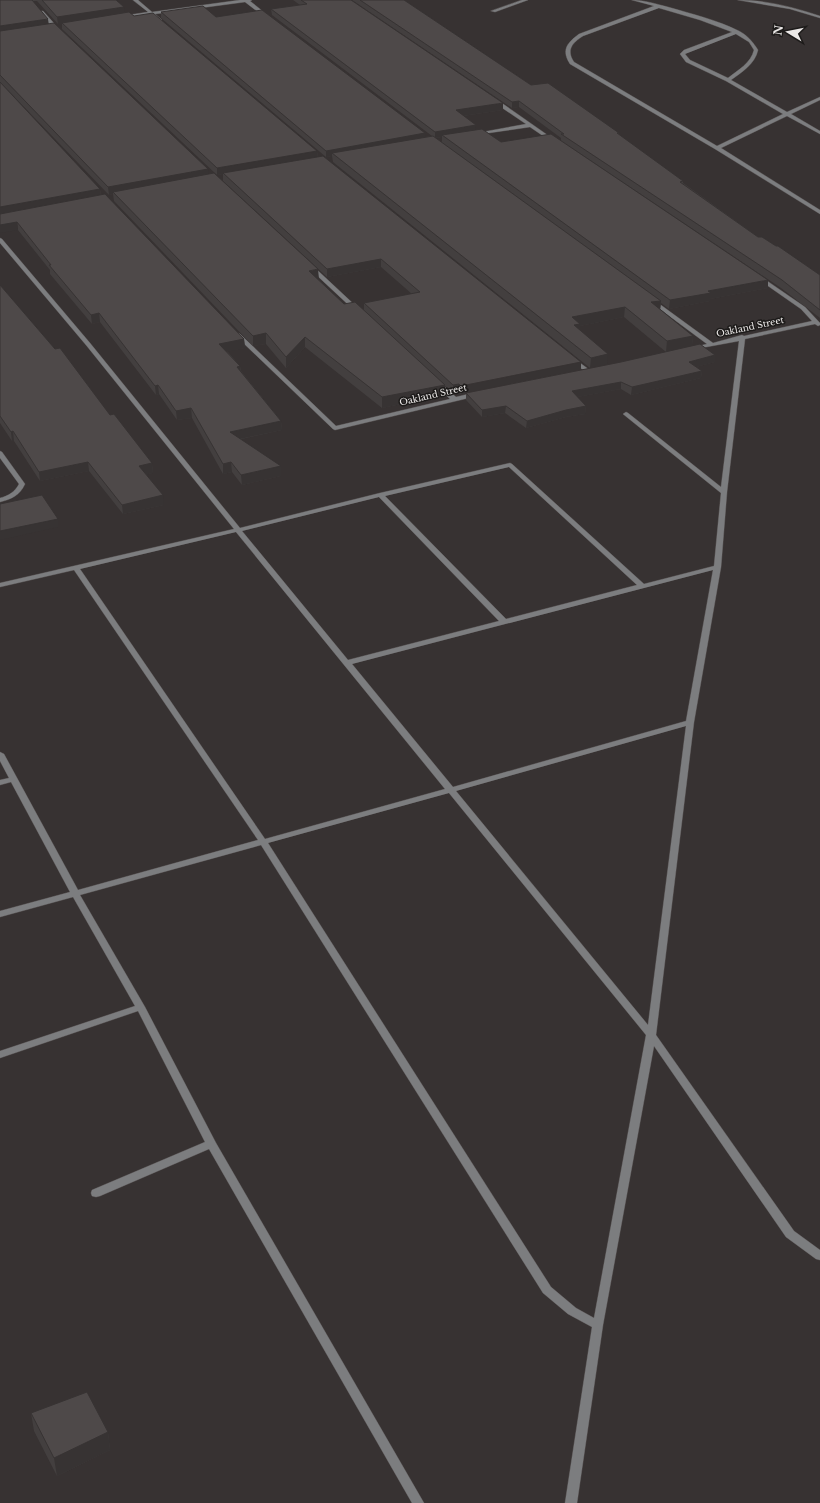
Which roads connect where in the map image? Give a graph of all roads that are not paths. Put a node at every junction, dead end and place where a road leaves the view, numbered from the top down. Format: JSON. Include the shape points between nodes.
{"nodes":[{"id":1,"x":135,"y":0,"type":"edge"},
{"id":2,"x":245,"y":0,"type":"edge"},
{"id":3,"x":252,"y":0,"type":"edge"},
{"id":4,"x":526,"y":0,"type":"edge"},
{"id":5,"x":634,"y":0,"type":"edge"},
{"id":6,"x":740,"y":0,"type":"edge"},
{"id":7,"x":659,"y":6,"type":"junction"},
{"id":8,"x":39,"y":10,"type":"edge"},
{"id":9,"x":493,"y":11,"type":"dead end"},
{"id":10,"x":150,"y":13,"type":"junction"},
{"id":11,"x":820,"y":17,"type":"edge"},
{"id":12,"x":114,"y":18,"type":"edge"},
{"id":13,"x":270,"y":18,"type":"edge"},
{"id":14,"x":162,"y":23,"type":"edge"},
{"id":15,"x":62,"y":26,"type":"edge"},
{"id":16,"x":55,"y":27,"type":"junction"},
{"id":17,"x":47,"y":29,"type":"edge"},
{"id":18,"x":737,"y":32,"type":"junction"},
{"id":19,"x":66,"y":38,"type":"edge"},
{"id":20,"x":728,"y":80,"type":"junction"},
{"id":21,"x":491,"y":98,"type":"edge"},
{"id":22,"x":820,"y":98,"type":"edge"},
{"id":23,"x":786,"y":114,"type":"junction"},
{"id":24,"x":530,"y":125,"type":"junction"},
{"id":25,"x":820,"y":133,"type":"edge"},
{"id":26,"x":471,"y":136,"type":"edge"},
{"id":27,"x":556,"y":142,"type":"edge"},
{"id":28,"x":717,"y":148,"type":"junction"},
{"id":29,"x":820,"y":212,"type":"edge"},
{"id":30,"x":0,"y":240,"type":"edge"},
{"id":31,"x":309,"y":265,"type":"edge"},
{"id":32,"x":751,"y":273,"type":"edge"},
{"id":33,"x":647,"y":297,"type":"edge"},
{"id":34,"x":361,"y":313,"type":"edge"},
{"id":35,"x":818,"y":324,"type":"edge"},
{"id":36,"x":232,"y":329,"type":"edge"},
{"id":37,"x":742,"y":337,"type":"junction"},
{"id":38,"x":711,"y":344,"type":"junction"},
{"id":39,"x":688,"y":350,"type":"edge"},
{"id":40,"x":564,"y":352,"type":"edge"},
{"id":41,"x":597,"y":370,"type":"edge"},
{"id":42,"x":589,"y":372,"type":"junction"},
{"id":43,"x":581,"y":373,"type":"edge"},
{"id":44,"x":430,"y":377,"type":"edge"},
{"id":45,"x":484,"y":393,"type":"edge"},
{"id":46,"x":454,"y":399,"type":"junction"},
{"id":47,"x":626,"y":414,"type":"dead end"},
{"id":48,"x":0,"y":453,"type":"edge"},
{"id":49,"x":724,"y":492,"type":"junction"},
{"id":50,"x":380,"y":495,"type":"junction"},
{"id":51,"x":0,"y":500,"type":"edge"},
{"id":52,"x":238,"y":530,"type":"junction"},
{"id":53,"x":717,"y":567,"type":"junction"},
{"id":54,"x":76,"y":568,"type":"junction"},
{"id":55,"x":0,"y":585,"type":"edge"},
{"id":56,"x":642,"y":586,"type":"junction"},
{"id":57,"x":504,"y":622,"type":"junction"},
{"id":58,"x":346,"y":663,"type":"junction"},
{"id":59,"x":690,"y":722,"type":"junction"},
{"id":60,"x":0,"y":754,"type":"edge"},
{"id":61,"x":14,"y":779,"type":"junction"},
{"id":62,"x":0,"y":783,"type":"edge"},
{"id":63,"x":451,"y":790,"type":"junction"},
{"id":64,"x":264,"y":842,"type":"junction"},
{"id":65,"x":76,"y":894,"type":"junction"},
{"id":66,"x":0,"y":914,"type":"edge"},
{"id":67,"x":140,"y":1007,"type":"junction"},
{"id":68,"x":651,"y":1035,"type":"junction"},
{"id":69,"x":0,"y":1055,"type":"edge"},
{"id":70,"x":212,"y":1144,"type":"junction"},
{"id":71,"x":96,"y":1193,"type":"dead end"},
{"id":72,"x":820,"y":1256,"type":"edge"},
{"id":73,"x":598,"y":1325,"type":"junction"},
{"id":74,"x":418,"y":1503,"type":"edge"},
{"id":75,"x":570,"y":1503,"type":"edge"}],
"edges":[{"from":1,"to":10,"type":"street"},
{"from":2,"to":3,"type":"street"},
{"from":2,"to":10,"type":"street"},
{"from":2,"to":13,"type":"street"},
{"from":4,"to":9,"type":"street"},
{"from":5,"to":7,"type":"street"},
{"from":6,"to":11,"type":"street","via":[[791,8]]},
{"from":7,"to":18,"type":"street","via":[[702,18]]},
{"from":7,"to":28,"type":"street","via":[[574,39],[566,53],[568,58],[572,63]]},
{"from":8,"to":16,"type":"street"},
{"from":10,"to":12,"type":"street"},
{"from":10,"to":14,"type":"street"},
{"from":15,"to":16,"type":"street"},
{"from":16,"to":17,"type":"street"},
{"from":16,"to":19,"type":"street"},
{"from":18,"to":20,"type":"street","via":[[754,43],[756,50],[749,64]]},
{"from":18,"to":20,"type":"street","via":[[682,54],[688,61]]},
{"from":20,"to":23,"type":"street"},
{"from":21,"to":24,"type":"street"},
{"from":22,"to":23,"type":"street"},
{"from":23,"to":25,"type":"street"},
{"from":23,"to":28,"type":"street"},
{"from":24,"to":26,"type":"street"},
{"from":24,"to":27,"type":"street"},
{"from":28,"to":29,"type":"street"},
{"from":30,"to":52,"type":"street","via":[[88,344]]},
{"from":31,"to":34,"type":"street"},
{"from":32,"to":35,"type":"street","via":[[803,308]]},
{"from":33,"to":38,"type":"street"},
{"from":35,"to":37,"type":"street","name":"Oakland Street"},
{"from":36,"to":46,"type":"street","name":"Oakland Street","via":[[335,428]]},
{"from":37,"to":38,"type":"street","name":"Oakland Street"},
{"from":37,"to":49,"type":"street"},
{"from":38,"to":39,"type":"street","name":"Oakland Street"},
{"from":40,"to":42,"type":"street"},
{"from":41,"to":42,"type":"street"},
{"from":42,"to":43,"type":"street"},
{"from":44,"to":46,"type":"street"},
{"from":45,"to":46,"type":"street","name":"Oakland Street"},
{"from":47,"to":49,"type":"street"},
{"from":48,"to":51,"type":"street","via":[[22,484],[20,491]]},
{"from":49,"to":53,"type":"street"},
{"from":50,"to":52,"type":"street"},
{"from":50,"to":56,"type":"street","via":[[510,465]]},
{"from":50,"to":57,"type":"street"},
{"from":52,"to":54,"type":"street"},
{"from":52,"to":58,"type":"street"},
{"from":53,"to":56,"type":"street"},
{"from":53,"to":59,"type":"street"},
{"from":54,"to":55,"type":"street"},
{"from":54,"to":64,"type":"street"},
{"from":56,"to":57,"type":"street"},
{"from":57,"to":58,"type":"street"},
{"from":58,"to":63,"type":"street"},
{"from":59,"to":63,"type":"street"},
{"from":59,"to":68,"type":"street"},
{"from":60,"to":61,"type":"street"},
{"from":61,"to":62,"type":"street"},
{"from":61,"to":65,"type":"street"},
{"from":63,"to":64,"type":"street"},
{"from":63,"to":68,"type":"street"},
{"from":64,"to":65,"type":"street"},
{"from":64,"to":73,"type":"street","via":[[547,1290],[572,1311]]},
{"from":65,"to":66,"type":"street"},
{"from":65,"to":67,"type":"street"},
{"from":67,"to":69,"type":"street"},
{"from":67,"to":70,"type":"street"},
{"from":68,"to":72,"type":"street","via":[[790,1234]]},
{"from":68,"to":73,"type":"street"},
{"from":70,"to":71,"type":"street"},
{"from":70,"to":74,"type":"street"},
{"from":73,"to":75,"type":"street"}]}
